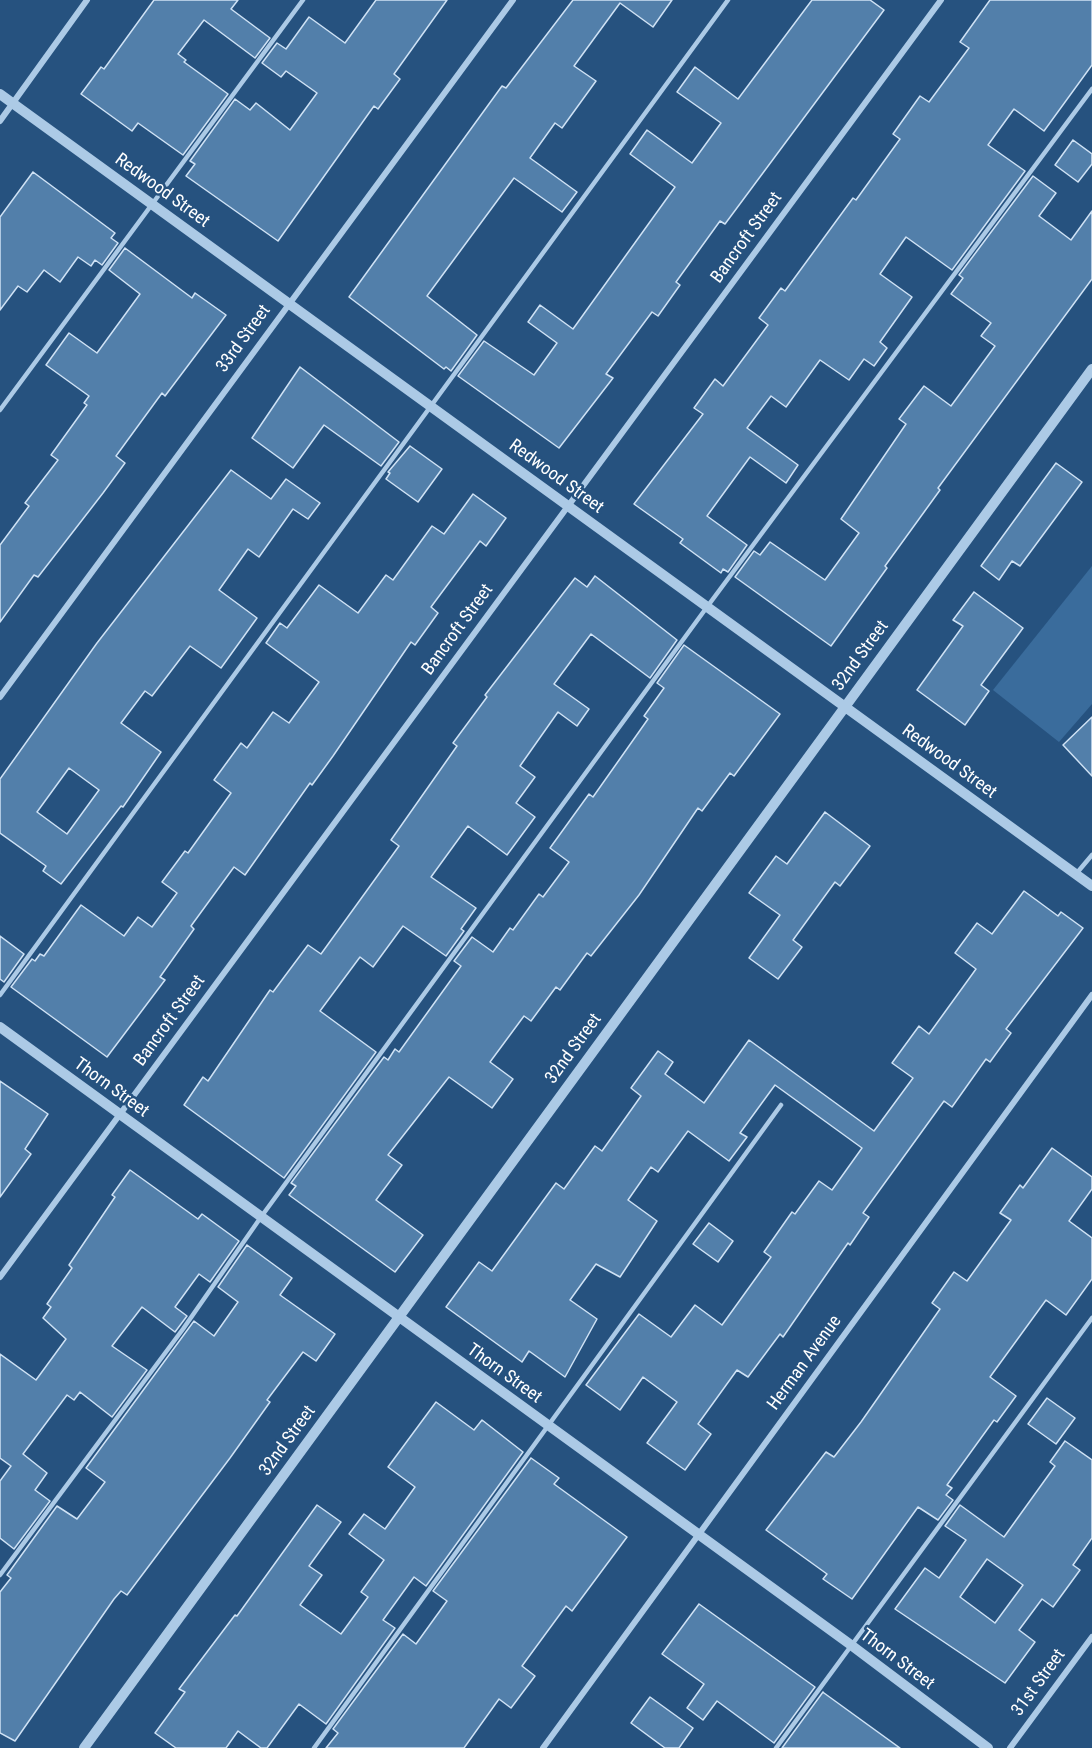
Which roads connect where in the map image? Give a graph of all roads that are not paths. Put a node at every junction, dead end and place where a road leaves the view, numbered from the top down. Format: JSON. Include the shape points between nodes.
{"nodes":[{"id":1,"x":87,"y":0,"type":"edge"},
{"id":2,"x":303,"y":0,"type":"edge"},
{"id":3,"x":513,"y":0,"type":"edge"},
{"id":4,"x":728,"y":0,"type":"edge"},
{"id":5,"x":941,"y":0,"type":"edge"},
{"id":6,"x":1092,"y":89,"type":"edge"},
{"id":7,"x":0,"y":94,"type":"edge"},
{"id":8,"x":13,"y":104,"type":"junction"},
{"id":9,"x":0,"y":121,"type":"edge"},
{"id":10,"x":152,"y":204,"type":"junction"},
{"id":11,"x":289,"y":304,"type":"junction"},
{"id":12,"x":1092,"y":369,"type":"edge"},
{"id":13,"x":430,"y":406,"type":"junction"},
{"id":14,"x":0,"y":410,"type":"edge"},
{"id":15,"x":568,"y":506,"type":"junction"},
{"id":16,"x":707,"y":607,"type":"junction"},
{"id":17,"x":0,"y":697,"type":"edge"},
{"id":18,"x":845,"y":707,"type":"junction"},
{"id":19,"x":1092,"y":855,"type":"edge"},
{"id":20,"x":1076,"y":874,"type":"junction"},
{"id":21,"x":1092,"y":886,"type":"edge"},
{"id":22,"x":0,"y":995,"type":"edge"},
{"id":23,"x":1092,"y":995,"type":"edge"},
{"id":24,"x":0,"y":1027,"type":"edge"},
{"id":25,"x":781,"y":1105,"type":"dead end"},
{"id":26,"x":120,"y":1115,"type":"junction"},
{"id":27,"x":261,"y":1217,"type":"junction"},
{"id":28,"x":0,"y":1277,"type":"edge"},
{"id":29,"x":398,"y":1317,"type":"junction"},
{"id":30,"x":1092,"y":1318,"type":"edge"},
{"id":31,"x":546,"y":1425,"type":"junction"},
{"id":32,"x":698,"y":1535,"type":"junction"},
{"id":33,"x":0,"y":1575,"type":"edge"},
{"id":34,"x":1092,"y":1637,"type":"edge"},
{"id":35,"x":851,"y":1645,"type":"junction"},
{"id":36,"x":84,"y":1748,"type":"edge"},
{"id":37,"x":314,"y":1748,"type":"edge"},
{"id":38,"x":543,"y":1748,"type":"edge"},
{"id":39,"x":776,"y":1748,"type":"edge"},
{"id":40,"x":987,"y":1748,"type":"edge"},
{"id":41,"x":1010,"y":1748,"type":"edge"}],
"edges":[{"from":1,"to":8,"type":"street"},
{"from":2,"to":10,"type":"lane"},
{"from":3,"to":11,"type":"street","name":"33rd Street"},
{"from":4,"to":13,"type":"lane"},
{"from":5,"to":15,"type":"street","name":"Bancroft Street"},
{"from":6,"to":16,"type":"lane"},
{"from":7,"to":8,"type":"street","name":"Redwood Street"},
{"from":8,"to":9,"type":"street"},
{"from":8,"to":10,"type":"street","name":"Redwood Street"},
{"from":10,"to":11,"type":"street","name":"Redwood Street"},
{"from":10,"to":14,"type":"lane"},
{"from":11,"to":13,"type":"street","name":"Redwood Street"},
{"from":11,"to":17,"type":"street","name":"33rd Street"},
{"from":12,"to":18,"type":"street","name":"32nd Street"},
{"from":13,"to":15,"type":"street","name":"Redwood Street"},
{"from":13,"to":22,"type":"lane"},
{"from":15,"to":16,"type":"street","name":"Redwood Street"},
{"from":15,"to":26,"type":"street","name":"Bancroft Street"},
{"from":16,"to":18,"type":"street","name":"Redwood Street"},
{"from":16,"to":27,"type":"lane"},
{"from":18,"to":20,"type":"street","name":"Redwood Street"},
{"from":18,"to":29,"type":"street","name":"32nd Street"},
{"from":19,"to":20,"type":"lane"},
{"from":20,"to":21,"type":"street","name":"Redwood Street"},
{"from":23,"to":32,"type":"street","name":"Herman Avenue"},
{"from":24,"to":26,"type":"street","name":"Thorn Street"},
{"from":25,"to":31,"type":"lane"},
{"from":26,"to":27,"type":"street","name":"Thorn Street"},
{"from":26,"to":28,"type":"street","name":"Bancroft Street"},
{"from":27,"to":29,"type":"street","name":"Thorn Street"},
{"from":27,"to":33,"type":"lane"},
{"from":29,"to":31,"type":"street","name":"Thorn Street"},
{"from":29,"to":36,"type":"street","name":"32nd Street"},
{"from":30,"to":35,"type":"lane"},
{"from":31,"to":32,"type":"street","name":"Thorn Street"},
{"from":31,"to":37,"type":"lane"},
{"from":32,"to":35,"type":"street","name":"Thorn Street"},
{"from":32,"to":38,"type":"street","name":"Herman Avenue"},
{"from":34,"to":41,"type":"street","name":"31st Street"},
{"from":35,"to":39,"type":"lane"},
{"from":35,"to":40,"type":"street","name":"Thorn Street"}]}
